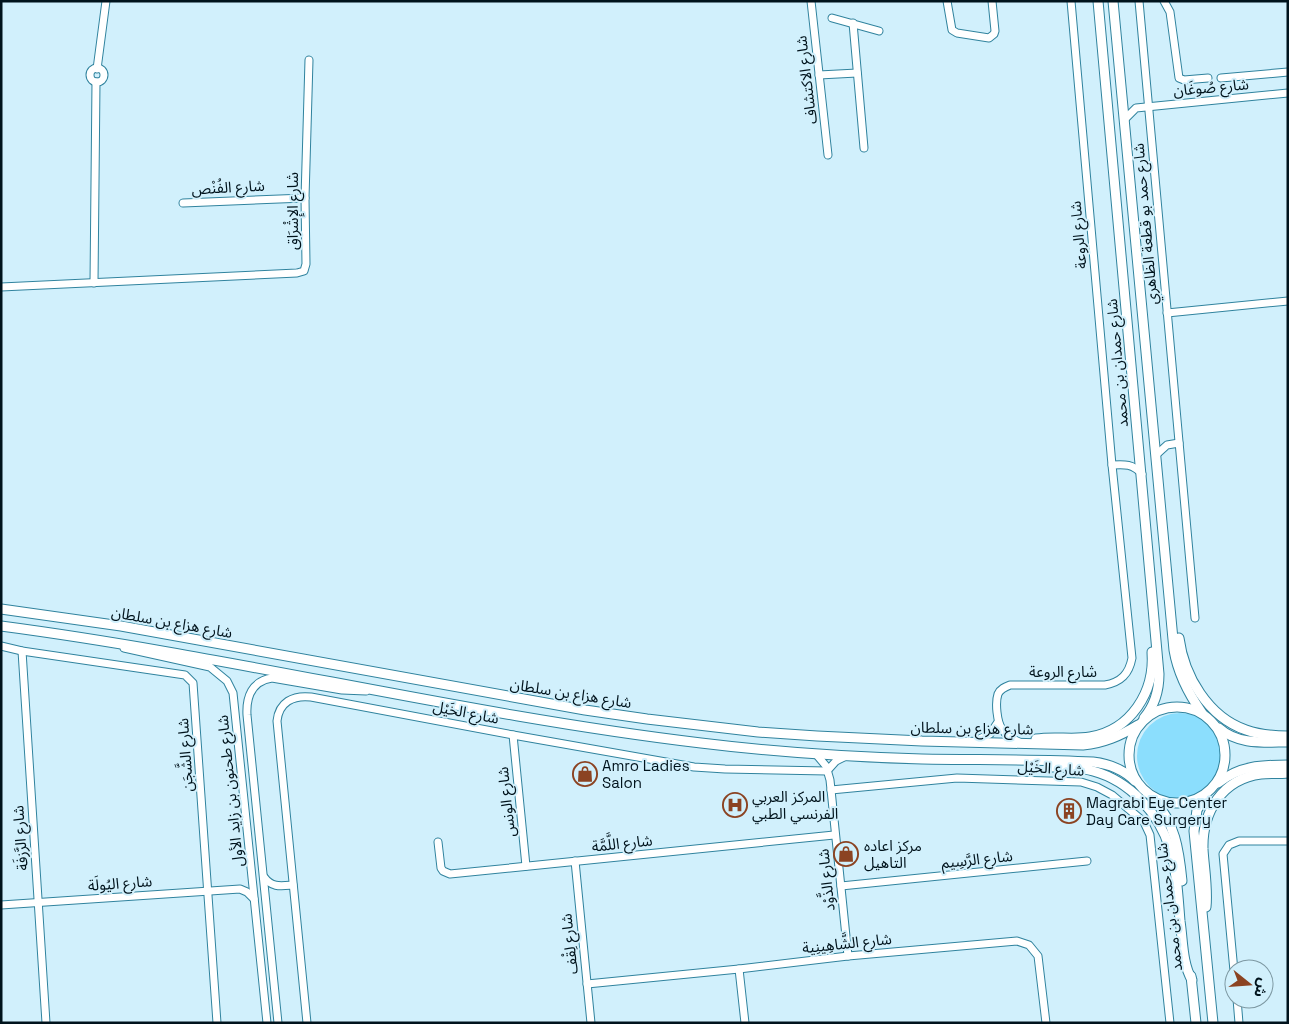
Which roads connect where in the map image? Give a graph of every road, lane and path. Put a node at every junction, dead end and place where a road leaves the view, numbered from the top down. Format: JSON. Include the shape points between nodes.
{"nodes":[{"id":1,"x":106,"y":1,"type":"edge"},
{"id":2,"x":811,"y":1,"type":"edge"},
{"id":3,"x":947,"y":1,"type":"edge"},
{"id":4,"x":992,"y":1,"type":"edge"},
{"id":5,"x":1071,"y":1,"type":"edge"},
{"id":6,"x":1098,"y":1,"type":"edge"},
{"id":7,"x":1113,"y":1,"type":"edge"},
{"id":8,"x":1139,"y":1,"type":"edge"},
{"id":9,"x":1164,"y":1,"type":"edge"},
{"id":10,"x":832,"y":18,"type":"dead end"},
{"id":11,"x":853,"y":23,"type":"junction"},
{"id":12,"x":879,"y":31,"type":"dead end"},
{"id":13,"x":309,"y":60,"type":"dead end"},
{"id":14,"x":857,"y":72,"type":"junction"},
{"id":15,"x":1288,"y":72,"type":"edge"},
{"id":16,"x":819,"y":75,"type":"junction"},
{"id":17,"x":1208,"y":78,"type":"dead end"},
{"id":18,"x":1221,"y":78,"type":"dead end"},
{"id":19,"x":1288,"y":93,"type":"edge"},
{"id":20,"x":1122,"y":97,"type":"junction"},
{"id":21,"x":1148,"y":106,"type":"junction"},
{"id":22,"x":1136,"y":108,"type":"junction"},
{"id":23,"x":1124,"y":119,"type":"junction"},
{"id":24,"x":864,"y":148,"type":"dead end"},
{"id":25,"x":828,"y":155,"type":"dead end"},
{"id":26,"x":305,"y":198,"type":"junction"},
{"id":27,"x":183,"y":203,"type":"dead end"},
{"id":28,"x":94,"y":283,"type":"junction"},
{"id":29,"x":1,"y":287,"type":"edge"},
{"id":30,"x":1288,"y":301,"type":"edge"},
{"id":31,"x":1167,"y":313,"type":"junction"},
{"id":32,"x":1153,"y":436,"type":"junction"},
{"id":33,"x":1179,"y":443,"type":"junction"},
{"id":34,"x":1167,"y":444,"type":"junction"},
{"id":35,"x":1139,"y":451,"type":"junction"},
{"id":36,"x":1156,"y":455,"type":"junction"},
{"id":37,"x":1126,"y":464,"type":"junction"},
{"id":38,"x":1112,"y":465,"type":"junction"},
{"id":39,"x":1142,"y":474,"type":"junction"},
{"id":40,"x":1166,"y":566,"type":"junction"},
{"id":41,"x":1150,"y":568,"type":"junction"},
{"id":42,"x":1,"y":609,"type":"edge"},
{"id":43,"x":1195,"y":618,"type":"dead end"},
{"id":44,"x":1,"y":626,"type":"edge"},
{"id":45,"x":112,"y":642,"type":"junction"},
{"id":46,"x":1,"y":646,"type":"edge"},
{"id":47,"x":22,"y":651,"type":"junction"},
{"id":48,"x":377,"y":690,"type":"junction"},
{"id":49,"x":1202,"y":713,"type":"junction"},
{"id":50,"x":998,"y":722,"type":"junction"},
{"id":51,"x":1141,"y":722,"type":"junction"},
{"id":52,"x":1214,"y":724,"type":"junction"},
{"id":53,"x":513,"y":735,"type":"junction"},
{"id":54,"x":1288,"y":736,"type":"edge"},
{"id":55,"x":1288,"y":742,"type":"edge"},
{"id":56,"x":969,"y":743,"type":"junction"},
{"id":57,"x":1024,"y":743,"type":"junction"},
{"id":58,"x":816,"y":754,"type":"junction"},
{"id":59,"x":847,"y":755,"type":"junction"},
{"id":60,"x":1028,"y":760,"type":"junction"},
{"id":61,"x":1288,"y":765,"type":"edge"},
{"id":62,"x":828,"y":771,"type":"junction"},
{"id":63,"x":1288,"y":773,"type":"edge"},
{"id":64,"x":1135,"y":781,"type":"junction"},
{"id":65,"x":1216,"y":784,"type":"junction"},
{"id":66,"x":831,"y":790,"type":"junction"},
{"id":67,"x":1208,"y":792,"type":"junction"},
{"id":68,"x":1149,"y":795,"type":"junction"},
{"id":69,"x":834,"y":835,"type":"junction"},
{"id":70,"x":1288,"y":841,"type":"edge"},
{"id":71,"x":438,"y":842,"type":"dead end"},
{"id":72,"x":1087,"y":861,"type":"dead end"},
{"id":73,"x":575,"y":862,"type":"junction"},
{"id":74,"x":526,"y":866,"type":"junction"},
{"id":75,"x":252,"y":876,"type":"junction"},
{"id":76,"x":264,"y":877,"type":"junction"},
{"id":77,"x":293,"y":885,"type":"junction"},
{"id":78,"x":279,"y":886,"type":"junction"},
{"id":79,"x":841,"y":886,"type":"junction"},
{"id":80,"x":240,"y":889,"type":"junction"},
{"id":81,"x":208,"y":891,"type":"junction"},
{"id":82,"x":255,"y":899,"type":"junction"},
{"id":83,"x":266,"y":900,"type":"junction"},
{"id":84,"x":38,"y":902,"type":"junction"},
{"id":85,"x":1,"y":905,"type":"edge"},
{"id":86,"x":1203,"y":924,"type":"junction"},
{"id":87,"x":848,"y":956,"type":"junction"},
{"id":88,"x":1233,"y":959,"type":"edge"},
{"id":89,"x":739,"y":969,"type":"junction"},
{"id":90,"x":1192,"y":980,"type":"junction"},
{"id":91,"x":587,"y":984,"type":"junction"},
{"id":92,"x":1238,"y":1009,"type":"edge"},
{"id":93,"x":1195,"y":1022,"type":"edge"},
{"id":94,"x":46,"y":1023,"type":"edge"},
{"id":95,"x":217,"y":1023,"type":"edge"},
{"id":96,"x":267,"y":1023,"type":"edge"},
{"id":97,"x":278,"y":1023,"type":"edge"},
{"id":98,"x":307,"y":1023,"type":"edge"},
{"id":99,"x":591,"y":1023,"type":"edge"},
{"id":100,"x":745,"y":1023,"type":"edge"},
{"id":101,"x":1046,"y":1023,"type":"edge"},
{"id":102,"x":1170,"y":1023,"type":"edge"},
{"id":103,"x":1213,"y":1023,"type":"edge"},
{"id":104,"x":1239,"y":1023,"type":"edge"}],
"edges":[{"from":1,"to":28,"type":"street","via":[[97,69],[90,74],[90,79],[96,82]]},
{"from":2,"to":16,"type":"street","name":"شارع الاكتشاف"},
{"from":3,"to":4,"type":"street","via":[[952,30],[989,38],[995,31]]},
{"from":5,"to":38,"type":"street","name":"شارع الروعة"},
{"from":6,"to":35,"type":"main road","name":"شارع حمدان بن محمد"},
{"from":7,"to":20,"type":"main road","name":"شارع حمدان بن محمد"},
{"from":8,"to":21,"type":"street","name":"شارع حمد بو قطعة الظاهري"},
{"from":9,"to":17,"type":"street","via":[[1170,12],[1179,78]]},
{"from":10,"to":11,"type":"street"},
{"from":11,"to":12,"type":"street"},
{"from":11,"to":14,"type":"street"},
{"from":13,"to":26,"type":"street","name":"شارع الإِشْرَاق"},
{"from":14,"to":16,"type":"street"},
{"from":14,"to":24,"type":"street"},
{"from":15,"to":18,"type":"street"},
{"from":16,"to":25,"type":"street","name":"شارع الاكتشاف"},
{"from":19,"to":21,"type":"street","name":"شارع صُوغَان"},
{"from":20,"to":22,"type":"street"},
{"from":20,"to":23,"type":"main road","name":"شارع حمدان بن محمد"},
{"from":21,"to":22,"type":"street","name":"شارع صُوغَان"},
{"from":21,"to":31,"type":"street","name":"شارع حمد بو قطعة الظاهري"},
{"from":22,"to":23,"type":"street"},
{"from":23,"to":32,"type":"main road","name":"شارع حمدان بن محمد"},
{"from":26,"to":27,"type":"street","name":"شارع الفُنْص"},
{"from":26,"to":28,"type":"street","name":"شارع الإِشْرَاق","via":[[306,264],[300,273]]},
{"from":28,"to":29,"type":"street","name":"شارع الإِشْرَاق"},
{"from":30,"to":31,"type":"street"},
{"from":31,"to":33,"type":"street","name":"شارع حمد بو قطعة الظاهري"},
{"from":32,"to":34,"type":"street"},
{"from":32,"to":36,"type":"main road","name":"شارع حمدان بن محمد"},
{"from":33,"to":34,"type":"street"},
{"from":33,"to":43,"type":"street","name":"شارع حمد بو قطعة الظاهري"},
{"from":34,"to":36,"type":"street"},
{"from":35,"to":37,"type":"street"},
{"from":35,"to":39,"type":"main road","name":"شارع حمدان بن محمد"},
{"from":36,"to":40,"type":"main road","name":"شارع حمدان بن محمد"},
{"from":37,"to":38,"type":"street"},
{"from":37,"to":39,"type":"street"},
{"from":38,"to":50,"type":"street","name":"شارع الروعة","via":[[1132,658],[1130,666],[1121,679],[1105,685],[1005,687],[997,700]]},
{"from":39,"to":41,"type":"main road","name":"شارع حمدان بن محمد"},
{"from":40,"to":49,"type":"main road","name":"شارع حمدان بن محمد","via":[[1180,675]]},
{"from":40,"to":54,"type":"main road","via":[[1172,584],[1184,664],[1203,697],[1222,716],[1244,730]]},
{"from":41,"to":51,"type":"main road","name":"شارع حمدان بن محمد","via":[[1159,684],[1155,702]]},
{"from":41,"to":57,"type":"main road","via":[[1147,595],[1152,670],[1147,691],[1136,709],[1121,724],[1102,734],[1081,738],[1049,737]]},
{"from":42,"to":56,"type":"main road","name":"شارع هزاع بن سلطان","via":[[121,626],[647,719],[758,732]]},
{"from":44,"to":45,"type":"main road","name":"شارع هزاع بن سلطان"},
{"from":45,"to":48,"type":"main road","name":"شارع هزاع بن سلطان"},
{"from":45,"to":75,"type":"street","name":"شارع طحنون بن زايد الأول","via":[[135,652],[210,668],[220,674],[230,687],[235,701]]},
{"from":46,"to":47,"type":"street","name":"شارع الشَّجَن"},
{"from":47,"to":81,"type":"street","name":"شارع الشَّجَن","via":[[190,678],[195,689]]},
{"from":47,"to":84,"type":"street","name":"شارع الرَّزفَة"},
{"from":48,"to":58,"type":"main road","name":"شارع هزاع بن سلطان","via":[[608,730]]},
{"from":48,"to":76,"type":"street","name":"شارع طحنون بن زايد الأول","via":[[350,691],[272,678],[252,689],[247,715]]},
{"from":49,"to":51,"type":"main road","via":[[1188,707],[1172,706],[1157,710]]},
{"from":49,"to":52,"type":"main road"},
{"from":50,"to":56,"type":"street","via":[[990,734]]},
{"from":50,"to":57,"type":"street","via":[[1005,734]]},
{"from":51,"to":57,"type":"main road","name":"شارع هزاع بن سلطان","via":[[1118,737],[1095,744]]},
{"from":51,"to":64,"type":"main road","via":[[1131,738],[1128,752]]},
{"from":52,"to":55,"type":"main road","via":[[1228,735],[1245,741]]},
{"from":52,"to":65,"type":"main road","via":[[1220,733],[1225,754]]},
{"from":53,"to":62,"type":"street","name":"شارع الخَيْل","via":[[694,767]]},
{"from":53,"to":74,"type":"street","name":"شارع الونس"},
{"from":53,"to":77,"type":"street","name":"شارع الخَيْل","via":[[310,697],[289,700],[279,710],[277,721]]},
{"from":56,"to":57,"type":"main road","name":"شارع هزاع بن سلطان"},
{"from":58,"to":59,"type":"main road","name":"شارع هزاع بن سلطان"},
{"from":58,"to":62,"type":"street","name":"شارع الذَّوْد"},
{"from":59,"to":60,"type":"main road","name":"شارع هزاع بن سلطان"},
{"from":59,"to":62,"type":"street"},
{"from":60,"to":64,"type":"main road","name":"شارع هزاع بن سلطان","via":[[1105,763],[1126,772]]},
{"from":60,"to":90,"type":"main road","via":[[1041,766],[1084,769],[1106,776],[1129,789],[1156,817],[1167,838],[1173,861],[1185,962]]},
{"from":61,"to":65,"type":"main road","via":[[1248,767]]},
{"from":62,"to":66,"type":"street","name":"شارع الذَّوْد"},
{"from":63,"to":86,"type":"main road","via":[[1259,774],[1242,780],[1211,807],[1203,834],[1206,901]]},
{"from":64,"to":68,"type":"main road"},
{"from":65,"to":67,"type":"main road"},
{"from":66,"to":69,"type":"street","name":"شارع الذَّوْد"},
{"from":66,"to":102,"type":"street","name":"شارع الخَيْل","via":[[990,778],[1080,782],[1112,795],[1144,822],[1150,835]]},
{"from":67,"to":68,"type":"main road","via":[[1197,799],[1173,804]]},
{"from":67,"to":86,"type":"main road","name":"شارع حمدان بن محمد","via":[[1194,820]]},
{"from":68,"to":90,"type":"main road","name":"شارع حمدان بن محمد","via":[[1169,822],[1177,843]]},
{"from":69,"to":73,"type":"street","name":"شارع اللَّمَّة"},
{"from":69,"to":79,"type":"street","name":"شارع الذَّوْد"},
{"from":70,"to":88,"type":"street","via":[[1239,841],[1229,845],[1223,854]]},
{"from":71,"to":74,"type":"street","name":"شارع اللَّمَّة","via":[[441,868],[446,874]]},
{"from":72,"to":79,"type":"street","name":"شارع الرَّسِيم"},
{"from":73,"to":74,"type":"street","name":"شارع اللَّمَّة"},
{"from":73,"to":91,"type":"street","name":"شارع لِقْف"},
{"from":75,"to":80,"type":"street"},
{"from":75,"to":82,"type":"street","name":"شارع طحنون بن زايد الأول"},
{"from":76,"to":78,"type":"street","via":[[270,884]]},
{"from":76,"to":83,"type":"street","name":"شارع طحنون بن زايد الأول"},
{"from":77,"to":78,"type":"street"},
{"from":77,"to":98,"type":"street","name":"شارع الخَيْل"},
{"from":78,"to":83,"type":"street"},
{"from":79,"to":87,"type":"street","name":"شارع الذَّوْد"},
{"from":80,"to":81,"type":"street","name":"شارع اليُولَة"},
{"from":80,"to":82,"type":"street"},
{"from":81,"to":84,"type":"street","name":"شارع اليُولَة"},
{"from":81,"to":95,"type":"street","name":"شارع الشَّجَن"},
{"from":82,"to":96,"type":"street","name":"شارع طحنون بن زايد الأول"},
{"from":83,"to":97,"type":"street","name":"شارع طحنون بن زايد الأول"},
{"from":84,"to":85,"type":"street","name":"شارع اليُولَة"},
{"from":84,"to":94,"type":"street","name":"شارع الرَّزفَة"},
{"from":86,"to":103,"type":"main road","name":"شارع حمدان بن محمد"},
{"from":87,"to":89,"type":"street","name":"شارع الشَّاهِينِية"},
{"from":87,"to":101,"type":"street","name":"شارع الشَّاهِينِية","via":[[1012,941],[1026,943],[1039,960]]},
{"from":89,"to":91,"type":"street","name":"شارع الشَّاهِينِية"},
{"from":89,"to":100,"type":"street"},
{"from":90,"to":93,"type":"main road","name":"شارع حمدان بن محمد"},
{"from":91,"to":99,"type":"street","name":"شارع لِقْف"},
{"from":92,"to":104,"type":"street"}]}
